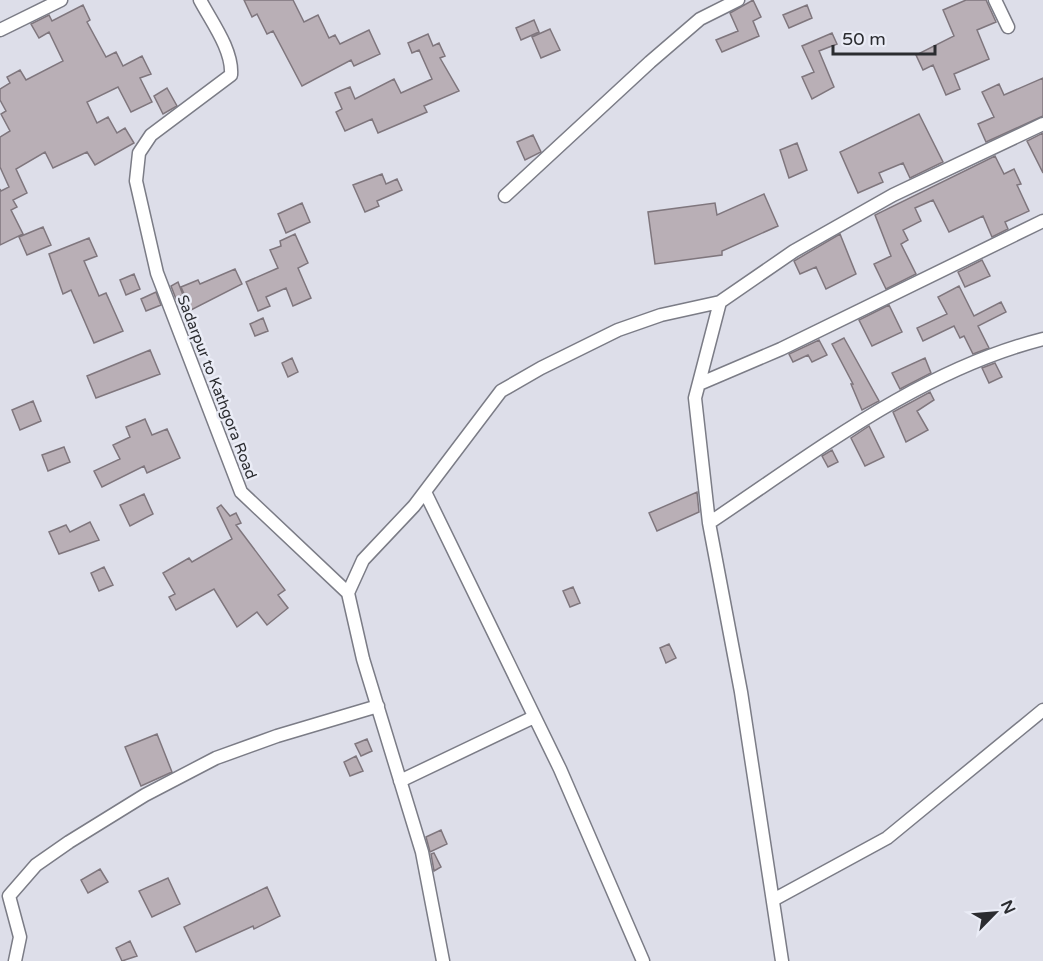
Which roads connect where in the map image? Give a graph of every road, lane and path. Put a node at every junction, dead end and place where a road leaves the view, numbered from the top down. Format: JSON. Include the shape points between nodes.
{"nodes":[{"id":1,"x":61,"y":0,"type":"edge"},
{"id":2,"x":200,"y":0,"type":"edge"},
{"id":3,"x":738,"y":0,"type":"edge"},
{"id":4,"x":995,"y":0,"type":"edge"},
{"id":5,"x":1008,"y":27,"type":"dead end"},
{"id":6,"x":0,"y":30,"type":"edge"},
{"id":7,"x":1043,"y":124,"type":"edge"},
{"id":8,"x":505,"y":195,"type":"dead end"},
{"id":9,"x":1043,"y":221,"type":"edge"},
{"id":10,"x":720,"y":302,"type":"junction"},
{"id":11,"x":1043,"y":339,"type":"edge"},
{"id":12,"x":699,"y":384,"type":"junction"},
{"id":13,"x":425,"y":492,"type":"junction"},
{"id":14,"x":709,"y":523,"type":"junction"},
{"id":15,"x":348,"y":593,"type":"junction"},
{"id":16,"x":378,"y":706,"type":"junction"},
{"id":17,"x":1043,"y":710,"type":"edge"},
{"id":18,"x":534,"y":717,"type":"junction"},
{"id":19,"x":400,"y":781,"type":"junction"},
{"id":20,"x":773,"y":900,"type":"junction"},
{"id":21,"x":15,"y":961,"type":"edge"},
{"id":22,"x":443,"y":961,"type":"edge"},
{"id":23,"x":644,"y":961,"type":"edge"},
{"id":24,"x":783,"y":961,"type":"edge"}],
"edges":[{"from":1,"to":6,"type":"street"},
{"from":2,"to":15,"type":"street","name":"Sadarpur to Kathgora Road","via":[[228,56],[231,75],[151,135],[139,153],[136,181],[157,273],[241,492]]},
{"from":3,"to":8,"type":"street","via":[[700,19]]},
{"from":4,"to":5,"type":"street"},
{"from":7,"to":10,"type":"street","via":[[893,195],[794,251]]},
{"from":9,"to":12,"type":"street","via":[[781,350]]},
{"from":10,"to":12,"type":"street"},
{"from":10,"to":13,"type":"street","via":[[661,315],[618,330],[501,391]]},
{"from":11,"to":14,"type":"street","via":[[982,360],[893,402],[800,459]]},
{"from":12,"to":14,"type":"street","via":[[695,398]]},
{"from":13,"to":15,"type":"street","via":[[363,560]]},
{"from":13,"to":18,"type":"street"},
{"from":14,"to":20,"type":"street","via":[[741,692]]},
{"from":15,"to":16,"type":"street"},
{"from":16,"to":19,"type":"street"},
{"from":16,"to":21,"type":"street","via":[[216,758],[144,795],[36,865],[9,896],[20,937]]},
{"from":17,"to":20,"type":"street","via":[[887,837]]},
{"from":18,"to":19,"type":"street"},
{"from":18,"to":23,"type":"street"},
{"from":19,"to":22,"type":"street","via":[[422,852]]},
{"from":20,"to":24,"type":"street"}]}
